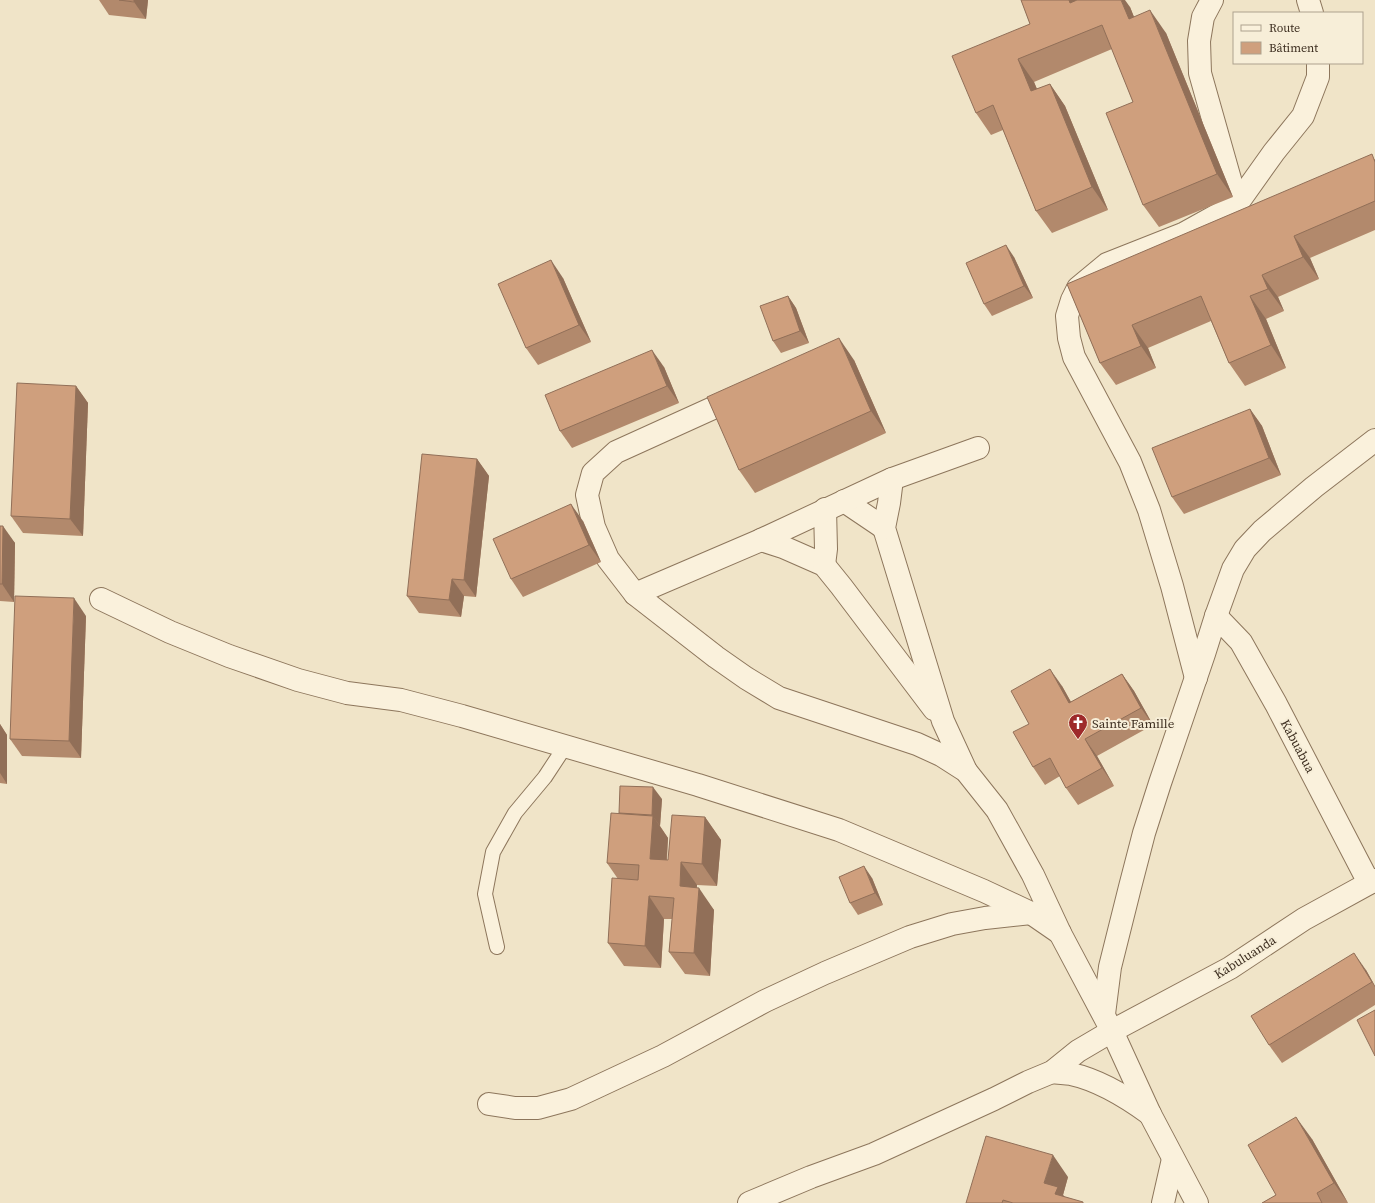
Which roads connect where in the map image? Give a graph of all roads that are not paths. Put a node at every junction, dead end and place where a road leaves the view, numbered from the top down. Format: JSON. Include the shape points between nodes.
{"nodes":[{"id":1,"x":1212,"y":0,"type":"edge"},
{"id":2,"x":1308,"y":0,"type":"edge"},
{"id":3,"x":1312,"y":12,"type":"edge"},
{"id":4,"x":1318,"y":64,"type":"edge"},
{"id":5,"x":1237,"y":204,"type":"junction"},
{"id":6,"x":713,"y":408,"type":"edge"},
{"id":7,"x":1375,"y":440,"type":"edge"},
{"id":8,"x":978,"y":448,"type":"dead end"},
{"id":9,"x":892,"y":479,"type":"junction"},
{"id":10,"x":834,"y":505,"type":"junction"},
{"id":11,"x":884,"y":528,"type":"junction"},
{"id":12,"x":761,"y":540,"type":"junction"},
{"id":13,"x":824,"y":565,"type":"junction"},
{"id":14,"x":635,"y":594,"type":"junction"},
{"id":15,"x":101,"y":599,"type":"dead end"},
{"id":16,"x":1216,"y":616,"type":"junction"},
{"id":17,"x":1241,"y":642,"type":"junction"},
{"id":18,"x":1204,"y":654,"type":"junction"},
{"id":19,"x":1196,"y":678,"type":"junction"},
{"id":20,"x":943,"y":721,"type":"junction"},
{"id":21,"x":566,"y":745,"type":"junction"},
{"id":22,"x":966,"y":771,"type":"junction"},
{"id":23,"x":1372,"y":881,"type":"edge"},
{"id":24,"x":1031,"y":913,"type":"junction"},
{"id":25,"x":1060,"y":933,"type":"junction"},
{"id":26,"x":497,"y":947,"type":"dead end"},
{"id":27,"x":1108,"y":1022,"type":"junction"},
{"id":28,"x":1052,"y":1072,"type":"junction"},
{"id":29,"x":489,"y":1104,"type":"dead end"},
{"id":30,"x":1150,"y":1114,"type":"junction"},
{"id":31,"x":1173,"y":1158,"type":"junction"},
{"id":32,"x":749,"y":1203,"type":"edge"},
{"id":33,"x":1164,"y":1203,"type":"edge"},
{"id":34,"x":1197,"y":1203,"type":"edge"}],
"edges":[{"from":1,"to":5,"type":"street","via":[[1203,17],[1199,41],[1200,73]]},
{"from":2,"to":3,"type":"street"},
{"from":4,"to":5,"type":"street","via":[[1318,77],[1303,116]]},
{"from":5,"to":19,"type":"street","via":[[1183,234],[1107,264],[1078,288],[1067,316],[1074,357],[1130,462],[1149,510]]},
{"from":6,"to":14,"type":"street","via":[[616,452],[593,473],[587,495],[594,527],[608,559]]},
{"from":7,"to":16,"type":"street","via":[[1284,511],[1245,548],[1233,569]]},
{"from":8,"to":9,"type":"street"},
{"from":9,"to":10,"type":"street"},
{"from":9,"to":11,"type":"street"},
{"from":10,"to":11,"type":"street"},
{"from":10,"to":12,"type":"street"},
{"from":10,"to":13,"type":"street"},
{"from":11,"to":20,"type":"street"},
{"from":12,"to":13,"type":"street"},
{"from":12,"to":14,"type":"street"},
{"from":13,"to":20,"type":"street"},
{"from":14,"to":22,"type":"street","via":[[716,657],[779,698],[917,744]]},
{"from":15,"to":21,"type":"street","via":[[170,632],[298,680],[347,693],[401,700]]},
{"from":16,"to":17,"type":"street","name":"Kabuabua"},
{"from":16,"to":18,"type":"street"},
{"from":17,"to":18,"type":"street","via":[[1223,650]]},
{"from":17,"to":23,"type":"street","name":"Kabuabua"},
{"from":18,"to":19,"type":"street"},
{"from":19,"to":27,"type":"street","via":[[1144,833],[1112,960]]},
{"from":20,"to":22,"type":"street"},
{"from":21,"to":24,"type":"street","via":[[838,830]]},
{"from":21,"to":26,"type":"lane","via":[[545,777],[515,813],[493,852],[485,894]]},
{"from":22,"to":25,"type":"street","via":[[997,810],[1033,875]]},
{"from":23,"to":27,"type":"street","name":"Kabuluanda","via":[[1304,919],[1230,968]]},
{"from":24,"to":25,"type":"street"},
{"from":24,"to":29,"type":"street","via":[[952,924],[910,937],[765,1001],[663,1056],[571,1099],[538,1108]]},
{"from":25,"to":27,"type":"street"},
{"from":27,"to":28,"type":"street","name":"Kabuluanda"},
{"from":27,"to":30,"type":"street"},
{"from":28,"to":30,"type":"street","via":[[1092,1081],[1130,1100]]},
{"from":28,"to":32,"type":"street","via":[[874,1154]]},
{"from":30,"to":31,"type":"street"},
{"from":31,"to":33,"type":"street"},
{"from":31,"to":34,"type":"street"}]}
